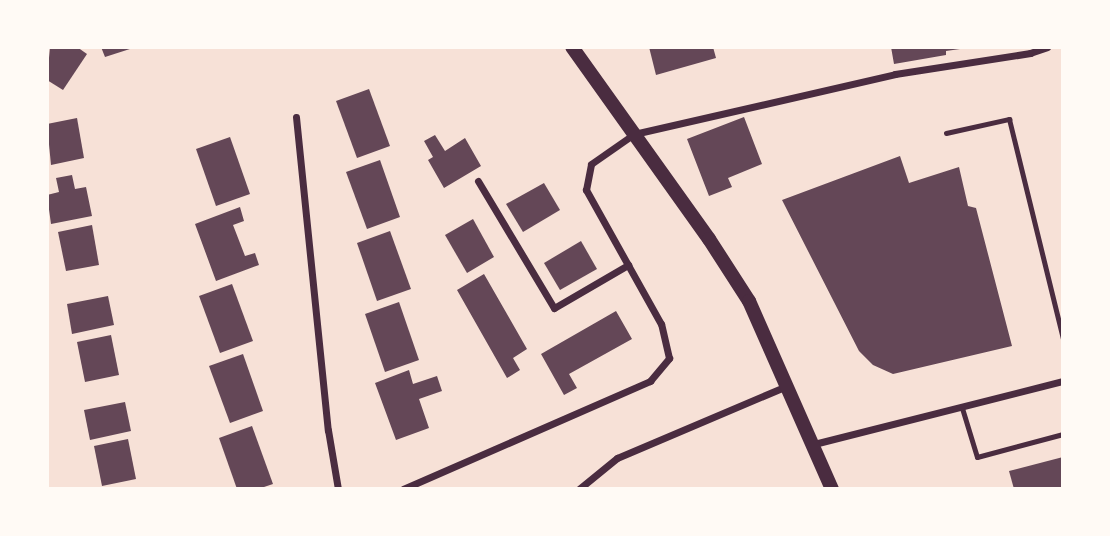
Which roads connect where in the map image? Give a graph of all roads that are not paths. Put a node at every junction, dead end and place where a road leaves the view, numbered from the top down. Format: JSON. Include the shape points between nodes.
{"nodes":[{"id":1,"x":572,"y":47,"type":"edge"},
{"id":2,"x":1047,"y":47,"type":"edge"},
{"id":3,"x":296,"y":117,"type":"dead end"},
{"id":4,"x":946,"y":133,"type":"dead end"},
{"id":5,"x":634,"y":134,"type":"junction"},
{"id":6,"x":478,"y":181,"type":"dead end"},
{"id":7,"x":628,"y":265,"type":"junction"},
{"id":8,"x":1063,"y":339,"type":"edge"},
{"id":9,"x":1063,"y":381,"type":"edge"},
{"id":10,"x":788,"y":386,"type":"junction"},
{"id":11,"x":962,"y":408,"type":"junction"},
{"id":12,"x":1063,"y":434,"type":"edge"},
{"id":13,"x":814,"y":444,"type":"junction"},
{"id":14,"x":338,"y":489,"type":"edge"},
{"id":15,"x":403,"y":489,"type":"edge"},
{"id":16,"x":579,"y":489,"type":"edge"},
{"id":17,"x":832,"y":489,"type":"edge"}],
"edges":[{"from":1,"to":5,"type":"main road"},
{"from":2,"to":5,"type":"street","via":[[895,74]]},
{"from":3,"to":14,"type":"street"},
{"from":4,"to":8,"type":"lane","via":[[1009,119]]},
{"from":5,"to":7,"type":"street","via":[[591,164],[586,190]]},
{"from":5,"to":10,"type":"main road","via":[[749,301]]},
{"from":6,"to":7,"type":"street","via":[[554,308]]},
{"from":7,"to":15,"type":"street","via":[[661,324],[669,358],[650,381]]},
{"from":9,"to":11,"type":"street"},
{"from":10,"to":13,"type":"main road"},
{"from":10,"to":16,"type":"street","via":[[617,458]]},
{"from":11,"to":12,"type":"lane","via":[[977,457]]},
{"from":11,"to":13,"type":"street"},
{"from":13,"to":17,"type":"main road"}]}
